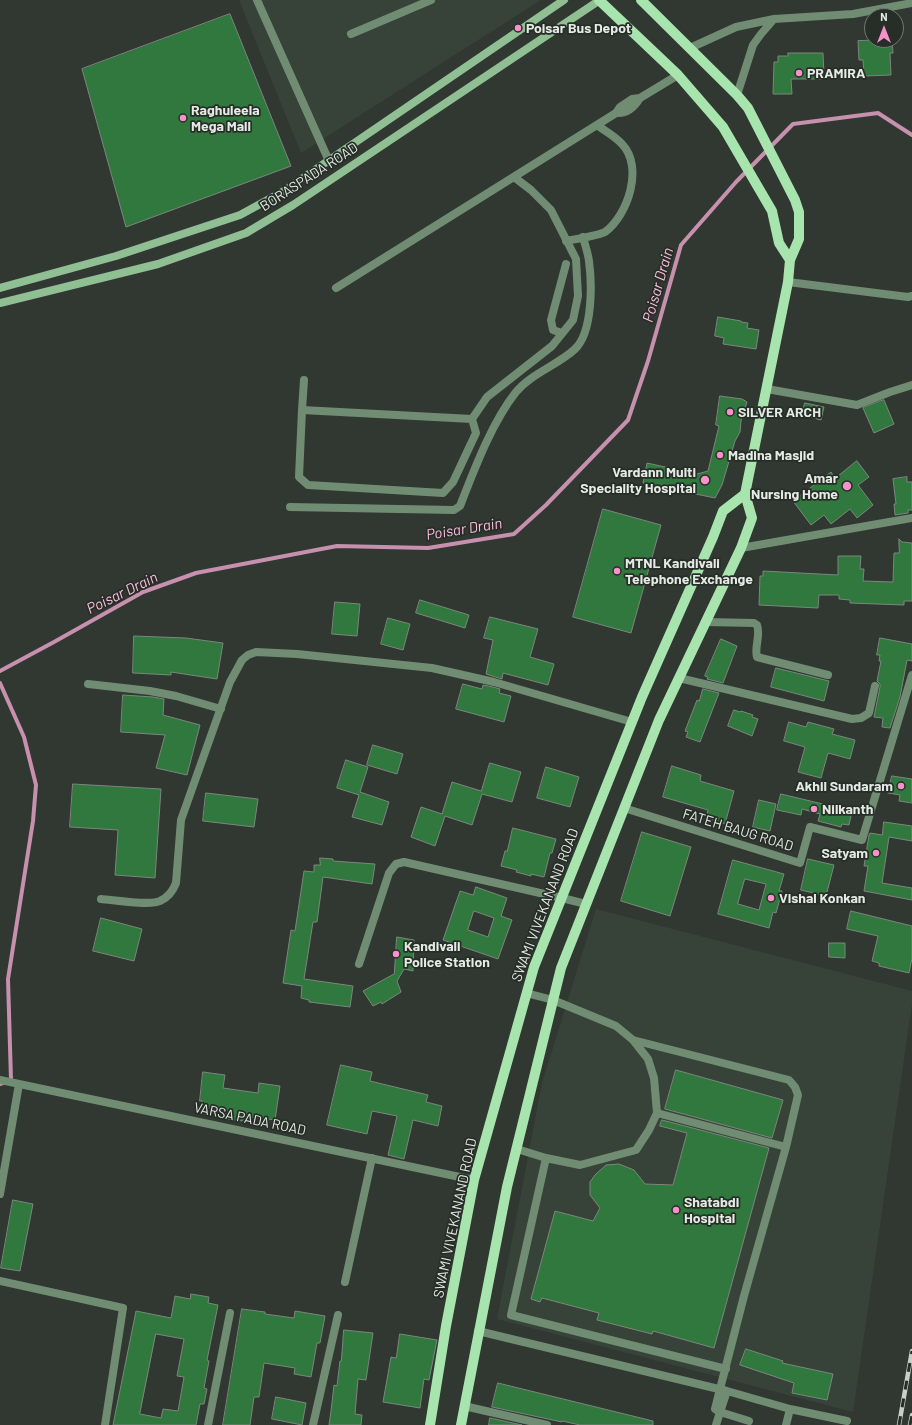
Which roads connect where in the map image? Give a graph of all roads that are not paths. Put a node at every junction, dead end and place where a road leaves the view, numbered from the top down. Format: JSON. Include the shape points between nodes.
{"nodes":[{"id":1,"x":257,"y":0,"type":"edge"},
{"id":2,"x":431,"y":0,"type":"edge"},
{"id":3,"x":564,"y":0,"type":"edge"},
{"id":4,"x":600,"y":0,"type":"edge"},
{"id":5,"x":640,"y":0,"type":"edge"},
{"id":6,"x":912,"y":3,"type":"edge"},
{"id":7,"x":774,"y":19,"type":"junction"},
{"id":8,"x":351,"y":34,"type":"dead end"},
{"id":9,"x":690,"y":48,"type":"junction"},
{"id":10,"x":678,"y":75,"type":"junction"},
{"id":11,"x":737,"y":95,"type":"junction"},
{"id":12,"x":598,"y":125,"type":"junction"},
{"id":13,"x":329,"y":161,"type":"junction"},
{"id":14,"x":514,"y":177,"type":"junction"},
{"id":15,"x":583,"y":237,"type":"junction"},
{"id":16,"x":566,"y":241,"type":"junction"},
{"id":17,"x":790,"y":260,"type":"junction"},
{"id":18,"x":566,"y":264,"type":"dead end"},
{"id":19,"x":788,"y":282,"type":"junction"},
{"id":20,"x":0,"y":288,"type":"edge"},
{"id":21,"x":336,"y":288,"type":"dead end"},
{"id":22,"x":912,"y":296,"type":"edge"},
{"id":23,"x":0,"y":303,"type":"edge"},
{"id":24,"x":562,"y":333,"type":"junction"},
{"id":25,"x":304,"y":380,"type":"dead end"},
{"id":26,"x":912,"y":385,"type":"edge"},
{"id":27,"x":767,"y":389,"type":"junction"},
{"id":28,"x":302,"y":410,"type":"junction"},
{"id":29,"x":472,"y":419,"type":"junction"},
{"id":30,"x":745,"y":494,"type":"junction"},
{"id":31,"x":290,"y":507,"type":"dead end"},
{"id":32,"x":912,"y":518,"type":"edge"},
{"id":33,"x":741,"y":548,"type":"junction"},
{"id":34,"x":705,"y":622,"type":"junction"},
{"id":35,"x":912,"y":674,"type":"edge"},
{"id":36,"x":828,"y":675,"type":"dead end"},
{"id":37,"x":679,"y":678,"type":"junction"},
{"id":38,"x":88,"y":684,"type":"dead end"},
{"id":39,"x":875,"y":686,"type":"dead end"},
{"id":40,"x":221,"y":709,"type":"junction"},
{"id":41,"x":632,"y":722,"type":"junction"},
{"id":42,"x":624,"y":808,"type":"junction"},
{"id":43,"x":562,"y":898,"type":"junction"},
{"id":44,"x":101,"y":899,"type":"dead end"},
{"id":45,"x":586,"y":904,"type":"junction"},
{"id":46,"x":359,"y":964,"type":"dead end"},
{"id":47,"x":526,"y":993,"type":"junction"},
{"id":48,"x":553,"y":1000,"type":"junction"},
{"id":49,"x":633,"y":1040,"type":"junction"},
{"id":50,"x":0,"y":1080,"type":"edge"},
{"id":51,"x":19,"y":1084,"type":"junction"},
{"id":52,"x":657,"y":1113,"type":"junction"},
{"id":53,"x":786,"y":1147,"type":"junction"},
{"id":54,"x":517,"y":1149,"type":"junction"},
{"id":55,"x":372,"y":1158,"type":"junction"},
{"id":56,"x":546,"y":1158,"type":"junction"},
{"id":57,"x":474,"y":1180,"type":"junction"},
{"id":58,"x":0,"y":1194,"type":"edge"},
{"id":59,"x":0,"y":1281,"type":"edge"},
{"id":60,"x":345,"y":1282,"type":"dead end"},
{"id":61,"x":230,"y":1313,"type":"dead end"},
{"id":62,"x":338,"y":1316,"type":"dead end"},
{"id":63,"x":478,"y":1331,"type":"junction"},
{"id":64,"x":726,"y":1369,"type":"junction"},
{"id":65,"x":724,"y":1390,"type":"junction"},
{"id":66,"x":464,"y":1406,"type":"junction"},
{"id":67,"x":790,"y":1408,"type":"junction"},
{"id":68,"x":720,"y":1412,"type":"junction"},
{"id":69,"x":749,"y":1421,"type":"dead end"},
{"id":70,"x":847,"y":1421,"type":"dead end"},
{"id":71,"x":105,"y":1425,"type":"edge"},
{"id":72,"x":208,"y":1425,"type":"edge"},
{"id":73,"x":313,"y":1425,"type":"edge"},
{"id":74,"x":430,"y":1425,"type":"edge"},
{"id":75,"x":461,"y":1425,"type":"edge"},
{"id":76,"x":547,"y":1425,"type":"edge"},
{"id":77,"x":716,"y":1425,"type":"edge"},
{"id":78,"x":786,"y":1425,"type":"edge"}],
"edges":[{"from":1,"to":13,"type":"street"},
{"from":2,"to":8,"type":"street"},
{"from":3,"to":13,"type":"main road","name":"BORASPADA ROAD"},
{"from":4,"to":10,"type":"main road"},
{"from":4,"to":23,"type":"main road","name":"BORASPADA ROAD","via":[[246,233],[158,264]]},
{"from":5,"to":9,"type":"main road"},
{"from":6,"to":7,"type":"street","via":[[853,14]]},
{"from":7,"to":9,"type":"street","via":[[736,27]]},
{"from":7,"to":11,"type":"street","via":[[753,45]]},
{"from":9,"to":11,"type":"main road"},
{"from":10,"to":12,"type":"street","via":[[640,98],[632,99]]},
{"from":10,"to":17,"type":"main road","via":[[723,127],[772,210],[779,243]]},
{"from":11,"to":17,"type":"main road","via":[[748,108],[799,212],[799,239]]},
{"from":12,"to":14,"type":"street"},
{"from":12,"to":15,"type":"street","via":[[623,144],[633,169],[633,183],[628,200],[616,220],[604,232]]},
{"from":13,"to":20,"type":"main road","name":"BORASPADA ROAD","via":[[284,191],[240,215],[116,256]]},
{"from":14,"to":16,"type":"street","via":[[551,210]]},
{"from":14,"to":21,"type":"street"},
{"from":15,"to":16,"type":"street"},
{"from":15,"to":31,"type":"street","via":[[589,260],[590,304],[587,329],[576,348],[530,379],[506,405],[460,506],[454,510]]},
{"from":16,"to":24,"type":"street","via":[[576,259],[578,296],[573,320]]},
{"from":17,"to":19,"type":"main road"},
{"from":18,"to":24,"type":"street","via":[[551,320],[553,330]]},
{"from":19,"to":22,"type":"street"},
{"from":19,"to":27,"type":"main road"},
{"from":24,"to":29,"type":"street","via":[[552,346],[487,397]]},
{"from":25,"to":28,"type":"street"},
{"from":26,"to":27,"type":"street","via":[[857,405]]},
{"from":27,"to":30,"type":"main road"},
{"from":28,"to":29,"type":"street"},
{"from":28,"to":29,"type":"street","via":[[299,477],[308,485],[443,493],[453,482],[476,433]]},
{"from":30,"to":33,"type":"main road","via":[[752,518]]},
{"from":30,"to":41,"type":"main road","name":"SWAMI VIVEKANAND ROAD","via":[[723,511],[714,537]]},
{"from":32,"to":33,"type":"street"},
{"from":33,"to":34,"type":"main road"},
{"from":34,"to":36,"type":"street","via":[[754,623],[758,629],[757,657]]},
{"from":34,"to":37,"type":"main road"},
{"from":35,"to":42,"type":"street","name":"FATEH BAUG ROAD","via":[[862,840],[810,827],[800,863]]},
{"from":37,"to":39,"type":"street","via":[[852,719],[869,714]]},
{"from":37,"to":42,"type":"main road","via":[[659,720]]},
{"from":38,"to":40,"type":"street","via":[[150,691]]},
{"from":40,"to":41,"type":"street","via":[[230,682],[242,660],[256,652],[432,668],[494,682]]},
{"from":40,"to":44,"type":"street","via":[[181,820],[176,882],[172,892],[160,902]]},
{"from":41,"to":43,"type":"main road","name":"SWAMI VIVEKANAND ROAD"},
{"from":42,"to":45,"type":"main road"},
{"from":43,"to":45,"type":"street"},
{"from":43,"to":46,"type":"street","via":[[404,862],[396,864],[389,873]]},
{"from":43,"to":47,"type":"main road","name":"SWAMI VIVEKANAND ROAD"},
{"from":45,"to":48,"type":"main road","via":[[560,968]]},
{"from":47,"to":48,"type":"street"},
{"from":47,"to":57,"type":"main road","name":"SWAMI VIVEKANAND ROAD"},
{"from":48,"to":49,"type":"street","via":[[616,1026]]},
{"from":48,"to":54,"type":"main road"},
{"from":49,"to":52,"type":"street","via":[[648,1058],[654,1078]]},
{"from":49,"to":53,"type":"street","via":[[789,1080],[798,1095]]},
{"from":50,"to":51,"type":"street","name":"VARSA PADA ROAD"},
{"from":51,"to":55,"type":"street","name":"VARSA PADA ROAD"},
{"from":51,"to":58,"type":"street"},
{"from":52,"to":53,"type":"street"},
{"from":52,"to":56,"type":"street","via":[[636,1150],[580,1165]]},
{"from":53,"to":64,"type":"street"},
{"from":54,"to":56,"type":"street"},
{"from":54,"to":63,"type":"main road"},
{"from":55,"to":57,"type":"street","name":"VARSA PADA ROAD"},
{"from":55,"to":60,"type":"street"},
{"from":56,"to":64,"type":"street","via":[[512,1315]]},
{"from":57,"to":74,"type":"main road","name":"SWAMI VIVEKANAND ROAD"},
{"from":59,"to":71,"type":"street","via":[[123,1308]]},
{"from":61,"to":72,"type":"street"},
{"from":62,"to":73,"type":"street"},
{"from":63,"to":65,"type":"street"},
{"from":63,"to":66,"type":"main road"},
{"from":64,"to":65,"type":"street"},
{"from":65,"to":67,"type":"street"},
{"from":65,"to":68,"type":"street"},
{"from":66,"to":75,"type":"main road"},
{"from":66,"to":76,"type":"street"},
{"from":67,"to":70,"type":"street"},
{"from":67,"to":78,"type":"street"},
{"from":68,"to":69,"type":"street"},
{"from":68,"to":77,"type":"street"}]}
